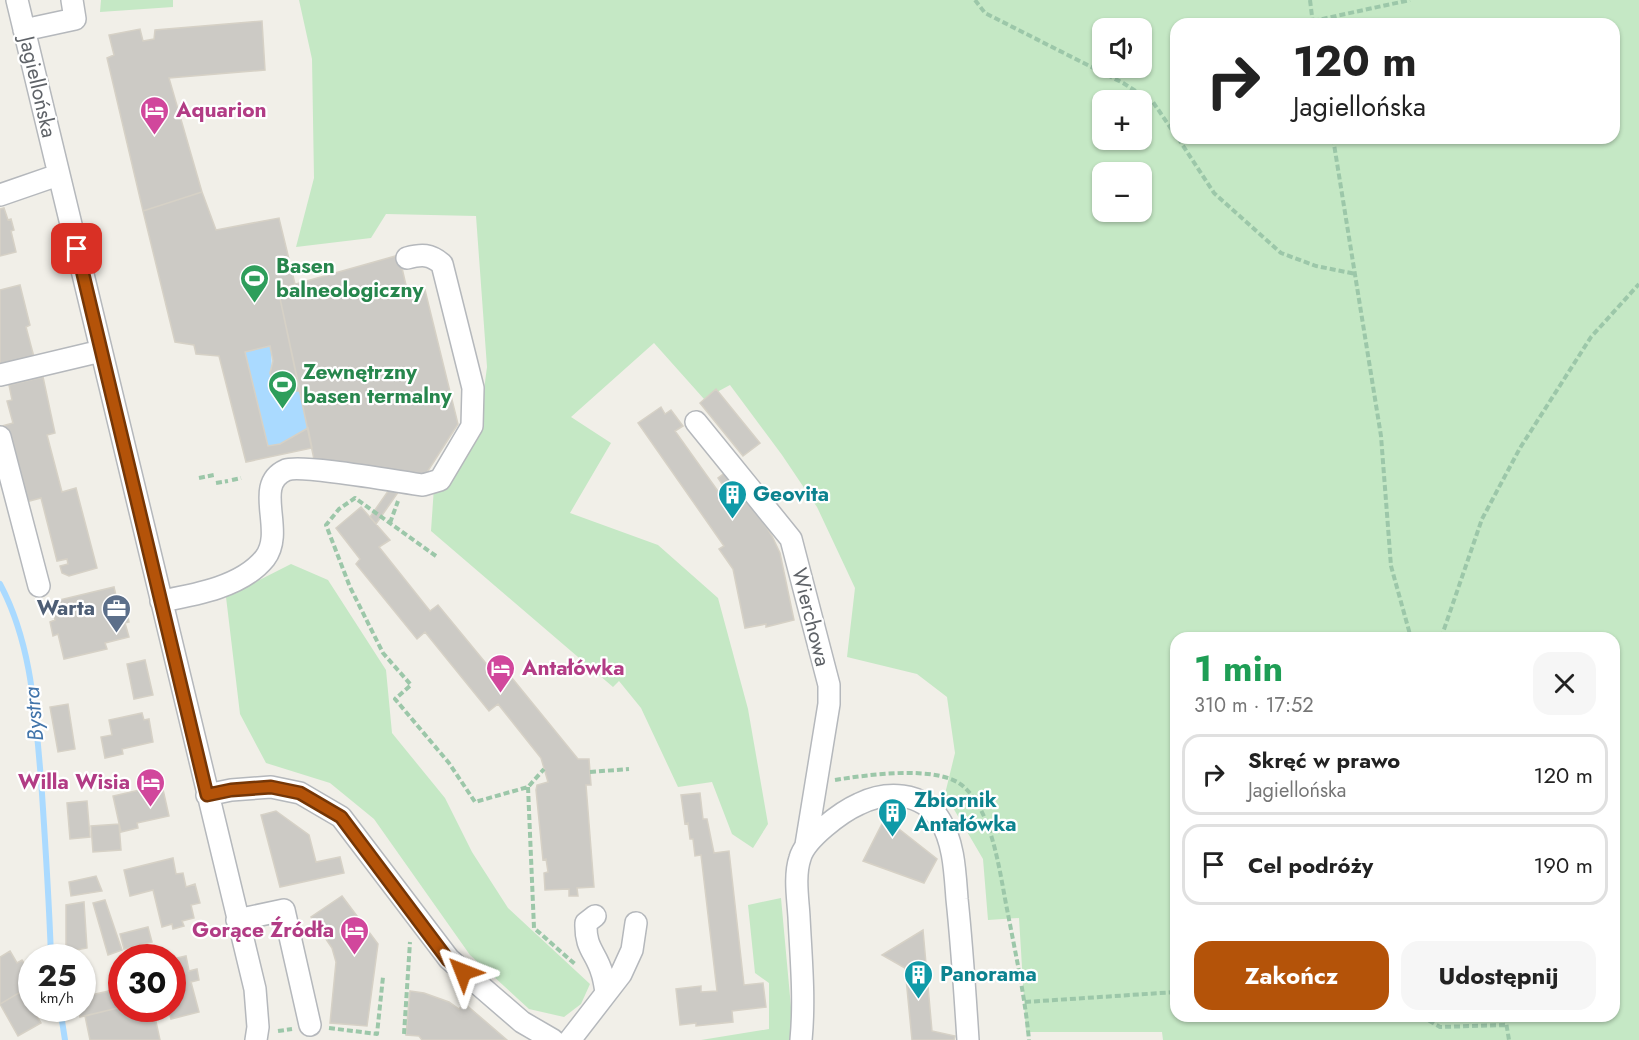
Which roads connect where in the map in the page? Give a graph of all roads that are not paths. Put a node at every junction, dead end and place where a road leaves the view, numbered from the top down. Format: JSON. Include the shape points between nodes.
{"nodes":[{"id":1,"x":17,"y":0,"type":"edge"},
{"id":2,"x":72,"y":0,"type":"edge"},
{"id":3,"x":24,"y":30,"type":"junction"},
{"id":4,"x":58,"y":175,"type":"junction"},
{"id":5,"x":0,"y":195,"type":"edge"},
{"id":6,"x":407,"y":258,"type":"dead end"},
{"id":7,"x":101,"y":351,"type":"junction"},
{"id":8,"x":0,"y":375,"type":"edge"},
{"id":9,"x":696,"y":422,"type":"dead end"},
{"id":10,"x":0,"y":437,"type":"edge"},
{"id":11,"x":39,"y":586,"type":"dead end"},
{"id":12,"x":161,"y":601,"type":"junction"},
{"id":13,"x":207,"y":795,"type":"junction"},
{"id":14,"x":806,"y":845,"type":"junction"},
{"id":15,"x":595,"y":916,"type":"dead end"},
{"id":16,"x":237,"y":920,"type":"junction"},
{"id":17,"x":636,"y":923,"type":"dead end"},
{"id":18,"x":606,"y":992,"type":"junction"},
{"id":19,"x":310,"y":1026,"type":"road end"},
{"id":20,"x":256,"y":1040,"type":"edge"},
{"id":21,"x":553,"y":1040,"type":"edge"},
{"id":22,"x":570,"y":1040,"type":"edge"},
{"id":23,"x":801,"y":1040,"type":"edge"},
{"id":24,"x":968,"y":1040,"type":"edge"}],
"edges":[{"from":1,"to":3,"type":"street","name":"Jagiellońska"},
{"from":2,"to":3,"type":"street","via":[[75,19]]},
{"from":3,"to":4,"type":"street","name":"Jagiellońska"},
{"from":4,"to":5,"type":"street"},
{"from":4,"to":7,"type":"street","name":"Jagiellońska"},
{"from":6,"to":12,"type":"street","via":[[422,254],[442,264],[473,388],[472,426],[440,480],[423,484],[308,469],[287,470],[268,496],[274,538],[264,559],[228,585]]},
{"from":7,"to":8,"type":"street"},
{"from":7,"to":12,"type":"street","name":"Jagiellońska"},
{"from":9,"to":14,"type":"street","name":"Wierchowa","via":[[791,539],[829,685]]},
{"from":10,"to":11,"type":"street"},
{"from":12,"to":13,"type":"street","name":"Jagiellońska"},
{"from":13,"to":16,"type":"street","name":"Jagiellońska"},
{"from":13,"to":21,"type":"street","via":[[271,787],[300,793],[341,817],[448,960],[522,1022]]},
{"from":14,"to":23,"type":"street","name":"Wierchowa","via":[[797,885],[804,1011]]},
{"from":14,"to":24,"type":"street","via":[[855,805],[876,796],[915,799],[931,809],[949,839],[956,882]]},
{"from":15,"to":18,"type":"street","via":[[586,923],[585,933]]},
{"from":16,"to":19,"type":"street","via":[[284,910]]},
{"from":16,"to":20,"type":"street","name":"Jagiellońska","via":[[255,988]]},
{"from":17,"to":18,"type":"street","via":[[632,950],[621,974]]},
{"from":18,"to":22,"type":"street"}]}
